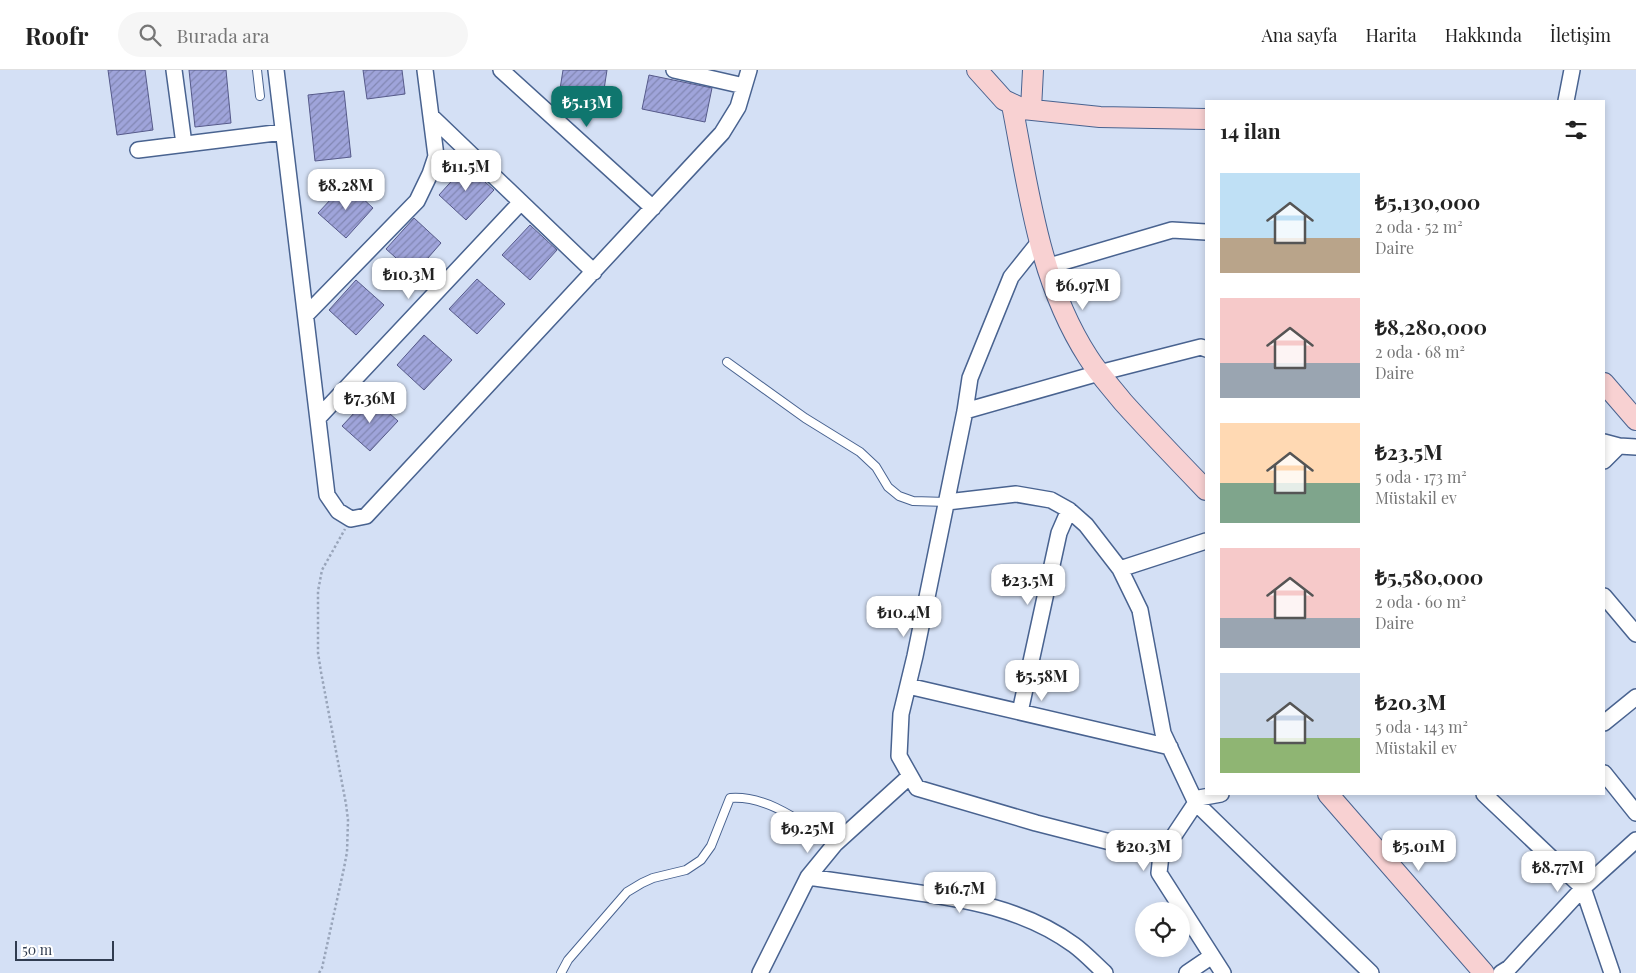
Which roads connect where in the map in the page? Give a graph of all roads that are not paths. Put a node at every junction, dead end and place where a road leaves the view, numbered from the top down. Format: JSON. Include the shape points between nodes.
{"nodes":[{"id":1,"x":174,"y":70,"type":"edge"},
{"id":2,"x":256,"y":70,"type":"edge"},
{"id":3,"x":276,"y":70,"type":"edge"},
{"id":4,"x":425,"y":70,"type":"edge"},
{"id":5,"x":501,"y":70,"type":"edge"},
{"id":6,"x":674,"y":70,"type":"edge"},
{"id":7,"x":749,"y":70,"type":"edge"},
{"id":8,"x":1033,"y":70,"type":"edge"},
{"id":9,"x":1572,"y":70,"type":"edge"},
{"id":10,"x":983,"y":73,"type":"edge"},
{"id":11,"x":744,"y":86,"type":"junction"},
{"id":12,"x":260,"y":96,"type":"dead end"},
{"id":13,"x":1566,"y":100,"type":"edge"},
{"id":14,"x":1021,"y":107,"type":"junction"},
{"id":15,"x":431,"y":116,"type":"junction"},
{"id":16,"x":1205,"y":118,"type":"edge"},
{"id":17,"x":283,"y":132,"type":"junction"},
{"id":18,"x":184,"y":144,"type":"junction"},
{"id":19,"x":138,"y":150,"type":"dead end"},
{"id":20,"x":521,"y":202,"type":"junction"},
{"id":21,"x":652,"y":208,"type":"junction"},
{"id":22,"x":1205,"y":232,"type":"edge"},
{"id":23,"x":1038,"y":242,"type":"junction"},
{"id":24,"x":1046,"y":267,"type":"junction"},
{"id":25,"x":594,"y":272,"type":"junction"},
{"id":26,"x":306,"y":315,"type":"junction"},
{"id":27,"x":1205,"y":349,"type":"edge"},
{"id":28,"x":727,"y":362,"type":"dead end"},
{"id":29,"x":1098,"y":373,"type":"junction"},
{"id":30,"x":1605,"y":384,"type":"edge"},
{"id":31,"x":966,"y":411,"type":"junction"},
{"id":32,"x":318,"y":418,"type":"junction"},
{"id":33,"x":1636,"y":420,"type":"edge"},
{"id":34,"x":1605,"y":442,"type":"edge"},
{"id":35,"x":1619,"y":446,"type":"junction"},
{"id":36,"x":1636,"y":447,"type":"edge"},
{"id":37,"x":1605,"y":460,"type":"edge"},
{"id":38,"x":1205,"y":489,"type":"edge"},
{"id":39,"x":947,"y":502,"type":"junction"},
{"id":40,"x":1069,"y":510,"type":"junction"},
{"id":41,"x":1205,"y":541,"type":"edge"},
{"id":42,"x":1120,"y":569,"type":"junction"},
{"id":43,"x":1605,"y":597,"type":"edge"},
{"id":44,"x":1636,"y":634,"type":"edge"},
{"id":45,"x":908,"y":686,"type":"junction"},
{"id":46,"x":1636,"y":697,"type":"edge"},
{"id":47,"x":1020,"y":712,"type":"junction"},
{"id":48,"x":1605,"y":722,"type":"edge"},
{"id":49,"x":1170,"y":746,"type":"junction"},
{"id":50,"x":1605,"y":774,"type":"edge"},
{"id":51,"x":910,"y":776,"type":"junction"},
{"id":52,"x":1216,"y":795,"type":"edge"},
{"id":53,"x":1329,"y":795,"type":"edge"},
{"id":54,"x":1485,"y":795,"type":"edge"},
{"id":55,"x":1196,"y":803,"type":"junction"},
{"id":56,"x":1636,"y":813,"type":"edge"},
{"id":57,"x":1636,"y":840,"type":"edge"},
{"id":58,"x":835,"y":844,"type":"junction"},
{"id":59,"x":1160,"y":855,"type":"junction"},
{"id":60,"x":808,"y":877,"type":"junction"},
{"id":61,"x":1583,"y":888,"type":"junction"},
{"id":62,"x":1212,"y":956,"type":"junction"},
{"id":63,"x":562,"y":973,"type":"edge"},
{"id":64,"x":760,"y":973,"type":"edge"},
{"id":65,"x":1105,"y":973,"type":"edge"},
{"id":66,"x":1187,"y":973,"type":"edge"},
{"id":67,"x":1223,"y":973,"type":"edge"},
{"id":68,"x":1371,"y":973,"type":"edge"},
{"id":69,"x":1484,"y":973,"type":"edge"},
{"id":70,"x":1501,"y":973,"type":"edge"},
{"id":71,"x":1612,"y":973,"type":"edge"}],
"edges":[{"from":1,"to":18,"type":"street"},
{"from":2,"to":12,"type":"lane"},
{"from":3,"to":17,"type":"street"},
{"from":4,"to":15,"type":"street"},
{"from":5,"to":21,"type":"street"},
{"from":6,"to":11,"type":"street"},
{"from":7,"to":11,"type":"street"},
{"from":8,"to":14,"type":"street"},
{"from":9,"to":13,"type":"street"},
{"from":10,"to":14,"type":"street","via":[[997,93]]},
{"from":11,"to":21,"type":"street","via":[[738,107],[722,133]]},
{"from":14,"to":16,"type":"street","via":[[1100,117]]},
{"from":14,"to":23,"type":"street"},
{"from":15,"to":20,"type":"street"},
{"from":15,"to":26,"type":"street","via":[[436,156],[417,202]]},
{"from":17,"to":18,"type":"street"},
{"from":17,"to":26,"type":"street"},
{"from":18,"to":19,"type":"street"},
{"from":20,"to":25,"type":"street"},
{"from":20,"to":32,"type":"street"},
{"from":21,"to":25,"type":"street"},
{"from":22,"to":24,"type":"street","via":[[1172,230]]},
{"from":23,"to":24,"type":"street"},
{"from":23,"to":31,"type":"street","via":[[1011,277],[970,378]]},
{"from":24,"to":29,"type":"street","via":[[1068,322]]},
{"from":25,"to":32,"type":"street","via":[[366,516],[351,519],[338,512],[327,495]]},
{"from":26,"to":32,"type":"street"},
{"from":27,"to":29,"type":"street"},
{"from":28,"to":39,"type":"lane","via":[[805,418],[860,452],[899,496],[913,501]]},
{"from":29,"to":31,"type":"street"},
{"from":29,"to":38,"type":"street"},
{"from":30,"to":33,"type":"street"},
{"from":31,"to":39,"type":"street"},
{"from":34,"to":35,"type":"street"},
{"from":35,"to":36,"type":"street"},
{"from":35,"to":37,"type":"street"},
{"from":39,"to":40,"type":"street","via":[[1016,494],[1051,500]]},
{"from":39,"to":45,"type":"street"},
{"from":40,"to":42,"type":"street","via":[[1086,525]]},
{"from":40,"to":47,"type":"street","via":[[1059,534]]},
{"from":41,"to":42,"type":"street"},
{"from":42,"to":49,"type":"street","via":[[1140,610],[1163,734]]},
{"from":43,"to":44,"type":"street"},
{"from":45,"to":47,"type":"street"},
{"from":45,"to":51,"type":"street","via":[[901,714],[899,756]]},
{"from":46,"to":48,"type":"street"},
{"from":47,"to":49,"type":"street"},
{"from":49,"to":55,"type":"street"},
{"from":50,"to":56,"type":"street"},
{"from":51,"to":58,"type":"street"},
{"from":51,"to":59,"type":"street","via":[[917,788]]},
{"from":52,"to":55,"type":"street","via":[[1200,798]]},
{"from":53,"to":69,"type":"street"},
{"from":54,"to":61,"type":"street"},
{"from":55,"to":59,"type":"street"},
{"from":55,"to":68,"type":"street"},
{"from":57,"to":61,"type":"street"},
{"from":58,"to":60,"type":"street"},
{"from":58,"to":63,"type":"lane","via":[[771,804],[730,798],[702,860],[686,870],[654,878],[627,892],[568,960]]},
{"from":59,"to":62,"type":"street","via":[[1159,873]]},
{"from":60,"to":64,"type":"street"},
{"from":60,"to":65,"type":"street","via":[[995,907],[1029,920],[1075,945]]},
{"from":61,"to":70,"type":"street"},
{"from":61,"to":71,"type":"street"},
{"from":62,"to":66,"type":"street"},
{"from":62,"to":67,"type":"street"}]}
